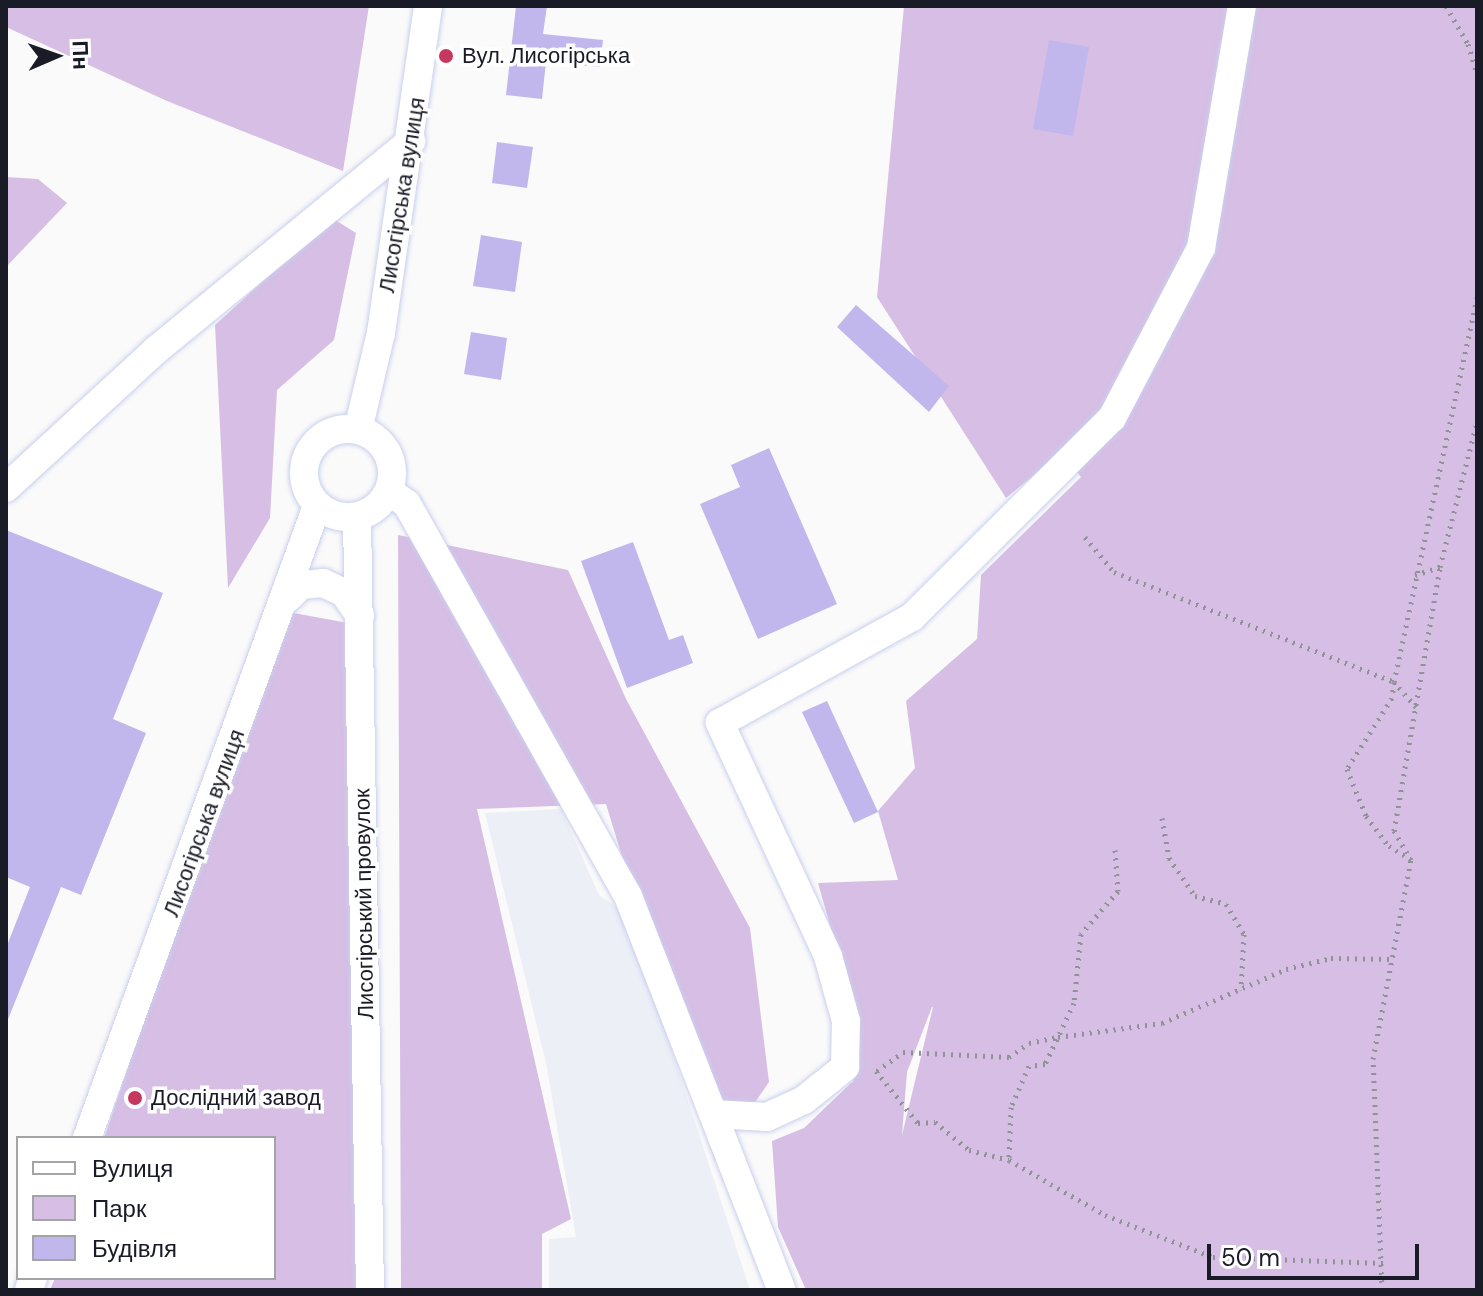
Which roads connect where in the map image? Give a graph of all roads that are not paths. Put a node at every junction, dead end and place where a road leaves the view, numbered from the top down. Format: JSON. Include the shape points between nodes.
{"nodes":[{"id":1,"x":428,"y":6,"type":"edge"},
{"id":2,"x":1242,"y":6,"type":"edge"},
{"id":3,"x":411,"y":141,"type":"junction"},
{"id":4,"x":358,"y":430,"type":"junction"},
{"id":5,"x":6,"y":488,"type":"edge"},
{"id":6,"x":389,"y":491,"type":"junction"},
{"id":7,"x":317,"y":506,"type":"junction"},
{"id":8,"x":357,"y":517,"type":"junction"},
{"id":9,"x":288,"y":598,"type":"junction"},
{"id":10,"x":360,"y":616,"type":"junction"},
{"id":11,"x":714,"y":1114,"type":"junction"},
{"id":12,"x":88,"y":1136,"type":"edge"},
{"id":13,"x":370,"y":1290,"type":"edge"},
{"id":14,"x":782,"y":1290,"type":"edge"}],
"edges":[{"from":1,"to":3,"type":"street","name":"Лисогірська вулиця"},
{"from":2,"to":11,"type":"street","via":[[1201,248],[1112,418],[912,617],[720,723],[828,956],[846,1021],[845,1067],[804,1100],[767,1117]]},
{"from":3,"to":4,"type":"street","name":"Лисогірська вулиця","via":[[381,333]]},
{"from":3,"to":5,"type":"street","via":[[156,350]]},
{"from":4,"to":6,"type":"street","via":[[385,449],[392,469]]},
{"from":4,"to":7,"type":"street","via":[[342,428],[312,447],[304,467],[306,488]]},
{"from":6,"to":8,"type":"street","via":[[376,508]]},
{"from":6,"to":11,"type":"street","via":[[407,504],[628,896]]},
{"from":7,"to":8,"type":"street","via":[[336,517]]},
{"from":7,"to":9,"type":"street","name":"Лисогірська вулиця"},
{"from":8,"to":10,"type":"street","name":"Лисогірський провулок"},
{"from":9,"to":10,"type":"street","via":[[301,585],[323,583],[344,593]]},
{"from":9,"to":12,"type":"street","name":"Лисогірська вулиця"},
{"from":10,"to":13,"type":"street","name":"Лисогірський провулок"},
{"from":11,"to":14,"type":"street"}]}
